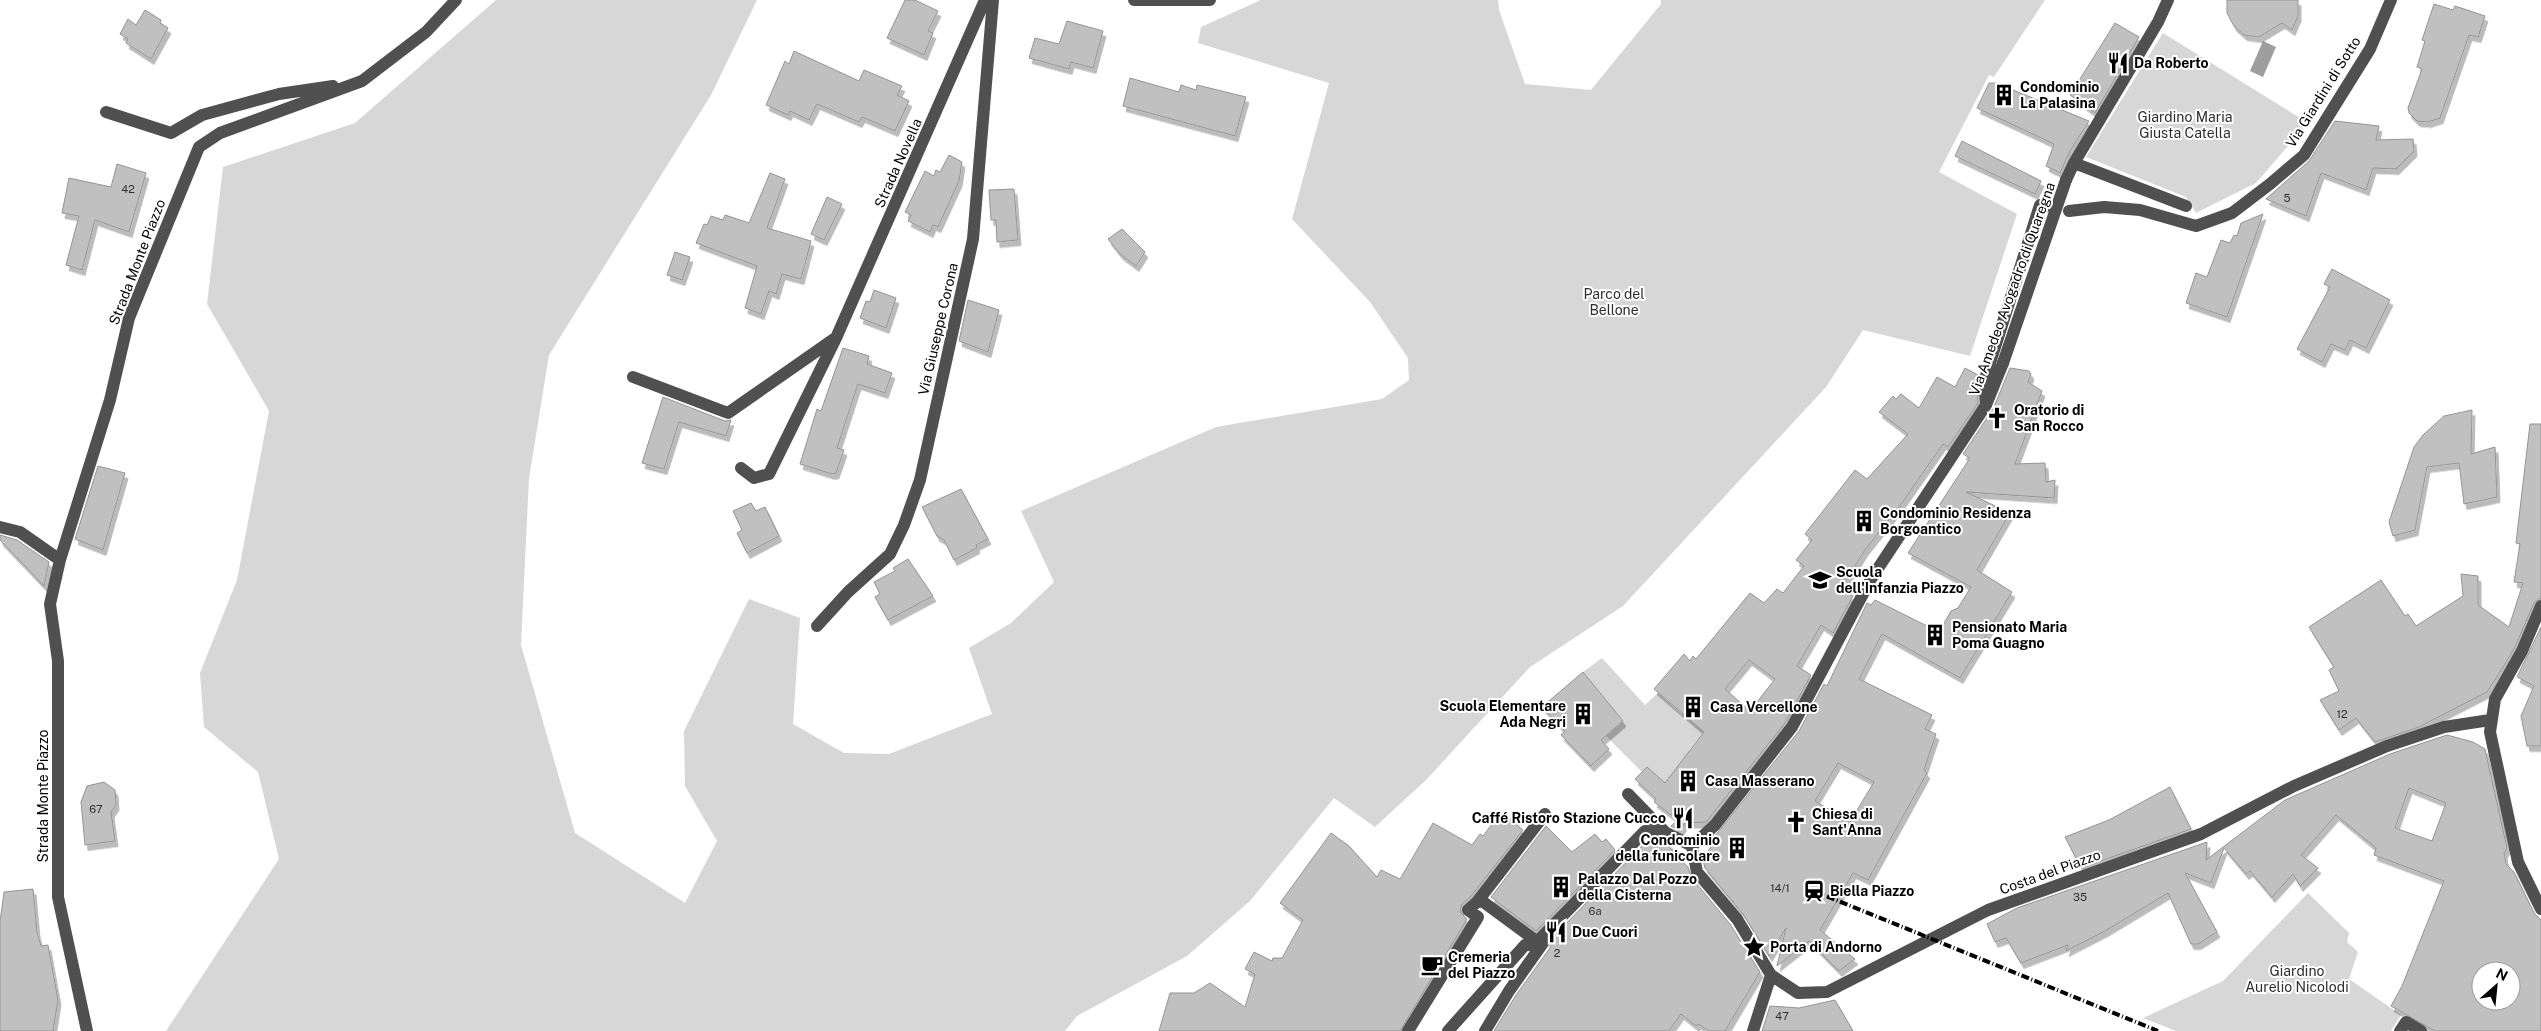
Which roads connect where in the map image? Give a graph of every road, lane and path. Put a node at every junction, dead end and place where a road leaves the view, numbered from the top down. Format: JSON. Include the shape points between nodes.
{"nodes":[{"id":1,"x":456,"y":0,"type":"edge"},
{"id":2,"x":985,"y":0,"type":"edge"},
{"id":3,"x":993,"y":0,"type":"edge"},
{"id":4,"x":1134,"y":0,"type":"edge"},
{"id":5,"x":1210,"y":0,"type":"edge"},
{"id":6,"x":2168,"y":0,"type":"edge"},
{"id":7,"x":2390,"y":0,"type":"edge"},
{"id":8,"x":362,"y":81,"type":"junction"},
{"id":9,"x":106,"y":112,"type":"dead end"},
{"id":10,"x":2074,"y":163,"type":"junction"},
{"id":11,"x":2186,"y":206,"type":"dead end"},
{"id":12,"x":2045,"y":207,"type":"dead end"},
{"id":13,"x":2069,"y":212,"type":"dead end"},
{"id":14,"x":836,"y":338,"type":"junction"},
{"id":15,"x":633,"y":377,"type":"dead end"},
{"id":16,"x":1986,"y":405,"type":"junction"},
{"id":17,"x":741,"y":468,"type":"dead end"},
{"id":18,"x":0,"y":527,"type":"edge"},
{"id":19,"x":60,"y":560,"type":"junction"},
{"id":20,"x":2541,"y":606,"type":"edge"},
{"id":21,"x":817,"y":626,"type":"dead end"},
{"id":22,"x":2490,"y":720,"type":"junction"},
{"id":23,"x":1628,"y":794,"type":"dead end"},
{"id":24,"x":1545,"y":814,"type":"dead end"},
{"id":25,"x":1665,"y":832,"type":"junction"},
{"id":26,"x":1692,"y":846,"type":"junction"},
{"id":27,"x":1476,"y":902,"type":"junction"},
{"id":28,"x":2541,"y":909,"type":"edge"},
{"id":29,"x":1538,"y":941,"type":"junction"},
{"id":30,"x":1770,"y":975,"type":"junction"},
{"id":31,"x":87,"y":1031,"type":"edge"},
{"id":32,"x":1408,"y":1031,"type":"edge"},
{"id":33,"x":1448,"y":1031,"type":"edge"},
{"id":34,"x":1485,"y":1031,"type":"edge"},
{"id":35,"x":1753,"y":1031,"type":"edge"},
{"id":36,"x":2400,"y":1031,"type":"edge"},
{"id":37,"x":2421,"y":1031,"type":"edge"}],
"edges":[{"from":1,"to":8,"type":"street","name":"Strada Monte Piazzo","via":[[426,32]]},
{"from":2,"to":14,"type":"street","name":"Strada Novella"},
{"from":3,"to":21,"type":"street","name":"Via Giuseppe Corona","via":[[974,239],[920,480],[890,554]]},
{"from":4,"to":5,"type":"street"},
{"from":6,"to":10,"type":"street","name":"Via Amedeo Avogadro di Quaregna"},
{"from":7,"to":13,"type":"street","name":"Via Giardini di Sotto","via":[[2370,49],[2304,155],[2232,213],[2196,226],[2140,210],[2104,207]]},
{"from":8,"to":9,"type":"street","name":"Strada Monte Piazzo","via":[[279,94],[202,114],[171,133]]},
{"from":8,"to":19,"type":"street","name":"Strada Monte Piazzo","via":[[220,133],[199,146],[129,318],[110,400]]},
{"from":10,"to":11,"type":"street"},
{"from":10,"to":16,"type":"street","name":"Via Amedeo Avogadro di Quaregna","bridge":true},
{"from":12,"to":16,"type":"street","via":[[2040,205],[1984,382]]},
{"from":14,"to":15,"type":"street","via":[[728,412]]},
{"from":14,"to":17,"type":"street","name":"Strada Novella","via":[[769,474],[754,478]]},
{"from":16,"to":26,"type":"street","name":"Via Amedeo Avogadro di Quaregna","via":[[1871,579],[1792,727],[1714,825]]},
{"from":18,"to":19,"type":"street","via":[[20,532]]},
{"from":19,"to":31,"type":"street","name":"Strada Monte Piazzo","via":[[50,604],[58,661],[58,897]]},
{"from":20,"to":22,"type":"street","via":[[2522,652],[2495,700]]},
{"from":22,"to":28,"type":"street","via":[[2518,862]]},
{"from":22,"to":30,"type":"street","name":"Costa del Piazzo","via":[[2444,727],[2387,746],[2294,786],[2201,834],[1988,910],[1827,992],[1798,993]]},
{"from":23,"to":25,"type":"street"},
{"from":24,"to":27,"type":"street"},
{"from":25,"to":26,"type":"street"},
{"from":25,"to":29,"type":"street","via":[[1645,831]]},
{"from":26,"to":30,"type":"street","name":"Costa del Piazzo","via":[[1697,872],[1737,919]]},
{"from":27,"to":29,"type":"street","via":[[1482,902]]},
{"from":27,"to":32,"type":"street","via":[[1468,910],[1478,917]]},
{"from":29,"to":33,"type":"street","via":[[1525,945]]},
{"from":29,"to":34,"type":"street","via":[[1543,943]]},
{"from":30,"to":35,"type":"street"},
{"from":36,"to":37,"type":"street","via":[[2406,1022]]}]}
